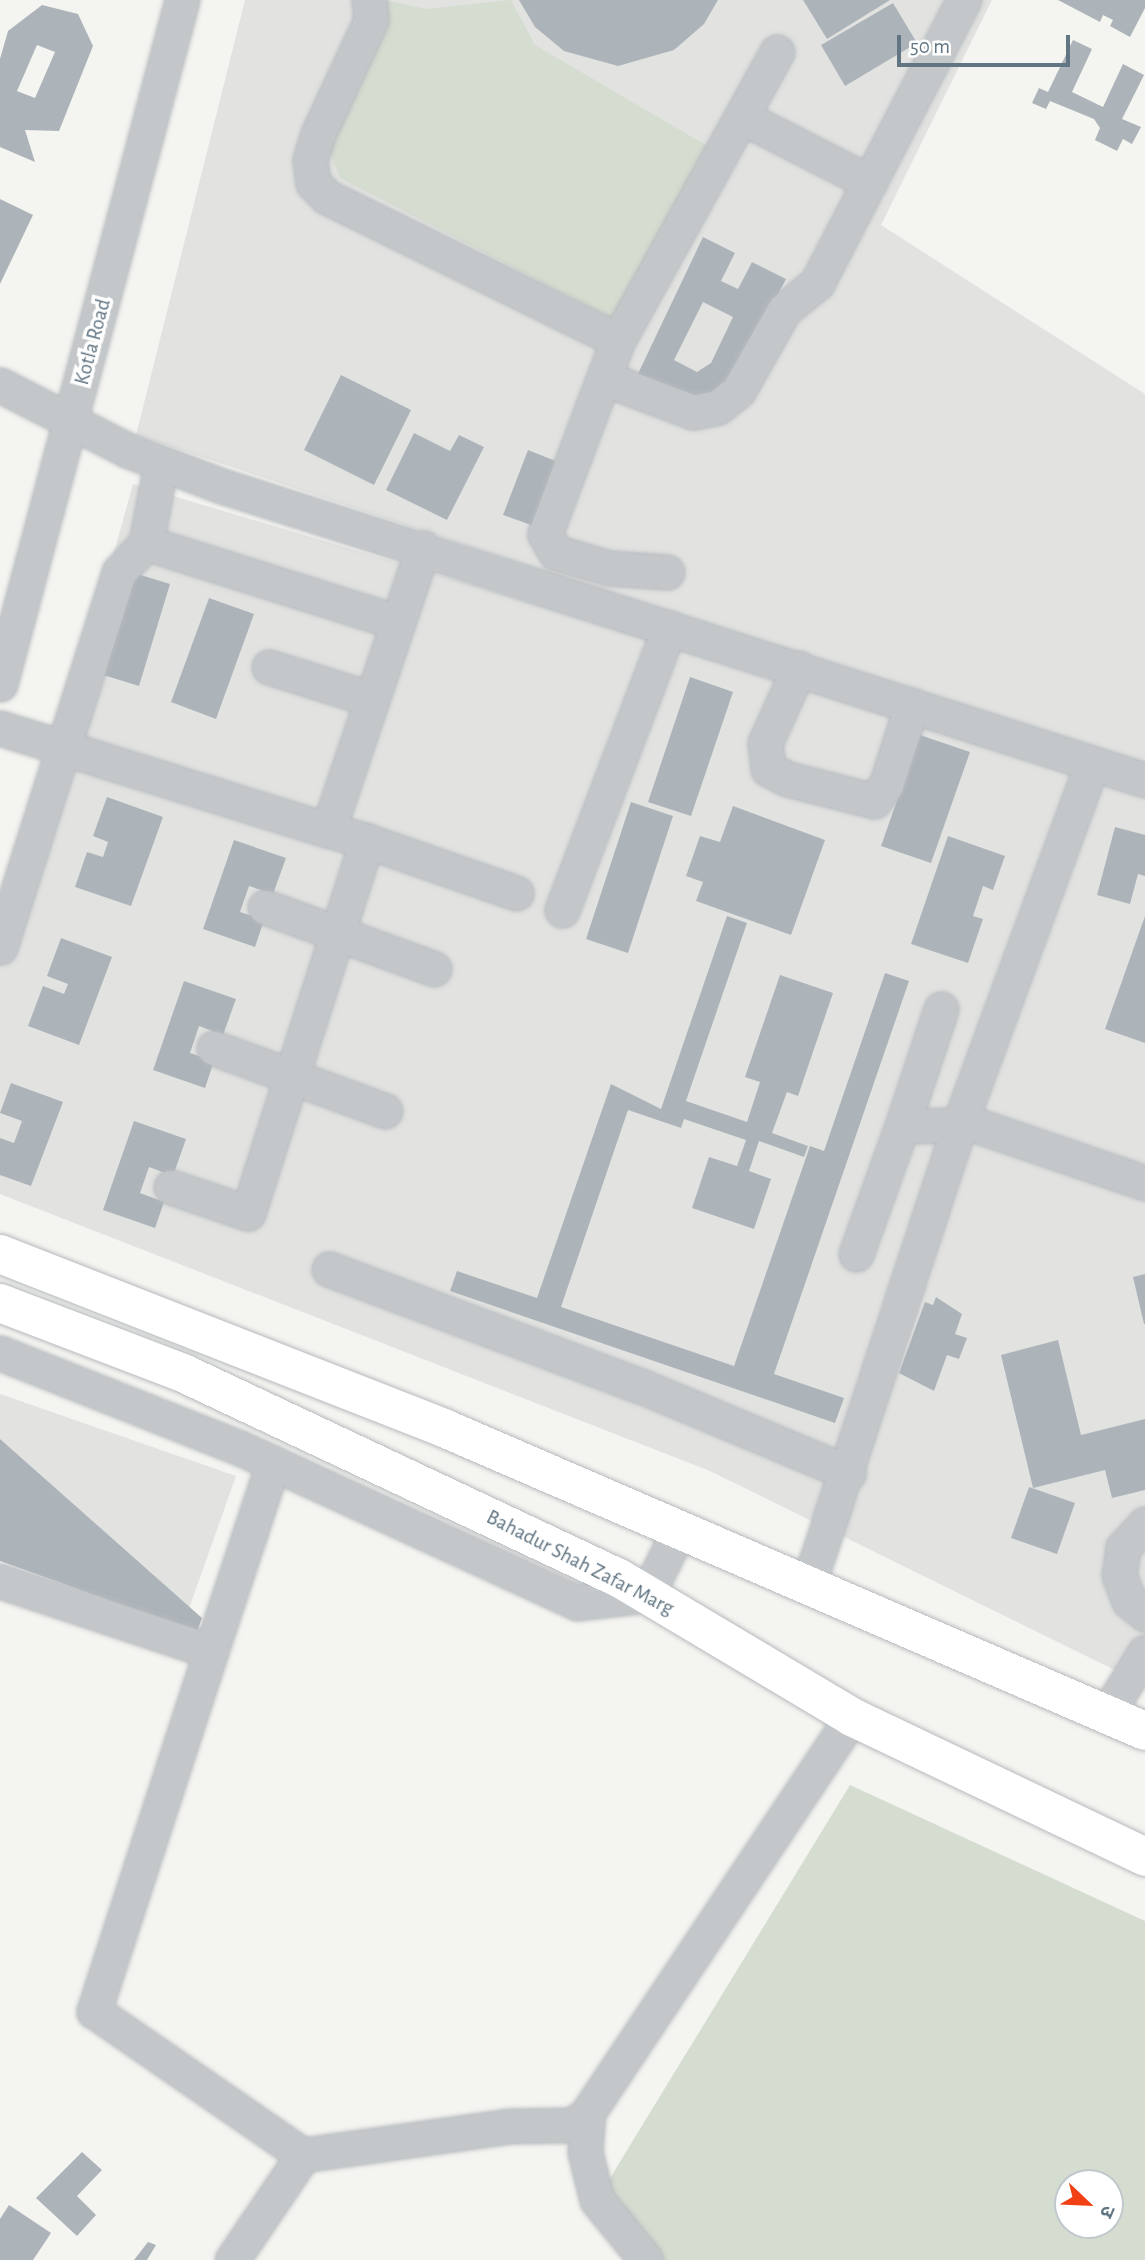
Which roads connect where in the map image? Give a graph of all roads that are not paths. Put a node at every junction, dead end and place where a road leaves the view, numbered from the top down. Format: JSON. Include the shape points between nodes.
{"nodes":[{"id":1,"x":369,"y":0,"type":"edge"},
{"id":2,"x":964,"y":0,"type":"edge"},
{"id":3,"x":176,"y":2,"type":"edge"},
{"id":4,"x":778,"y":52,"type":"dead end"},
{"id":5,"x":742,"y":117,"type":"junction"},
{"id":6,"x":869,"y":182,"type":"junction"},
{"id":7,"x":618,"y":340,"type":"junction"},
{"id":8,"x":606,"y":379,"type":"junction"},
{"id":9,"x":0,"y":384,"type":"edge"},
{"id":10,"x":73,"y":421,"type":"junction"},
{"id":11,"x":161,"y":464,"type":"junction"},
{"id":12,"x":146,"y":543,"type":"junction"},
{"id":13,"x":422,"y":548,"type":"junction"},
{"id":14,"x":667,"y":572,"type":"dead end"},
{"id":15,"x":397,"y":622,"type":"junction"},
{"id":16,"x":668,"y":628,"type":"junction"},
{"id":17,"x":269,"y":667,"type":"dead end"},
{"id":18,"x":799,"y":668,"type":"junction"},
{"id":19,"x":0,"y":684,"type":"edge"},
{"id":20,"x":371,"y":699,"type":"junction"},
{"id":21,"x":912,"y":705,"type":"junction"},
{"id":22,"x":0,"y":728,"type":"edge"},
{"id":23,"x":67,"y":752,"type":"junction"},
{"id":24,"x":1092,"y":763,"type":"junction"},
{"id":25,"x":1145,"y":780,"type":"edge"},
{"id":26,"x":328,"y":830,"type":"junction"},
{"id":27,"x":367,"y":842,"type":"junction"},
{"id":28,"x":516,"y":893,"type":"dead end"},
{"id":29,"x":265,"y":907,"type":"dead end"},
{"id":30,"x":562,"y":909,"type":"dead end"},
{"id":31,"x":337,"y":933,"type":"junction"},
{"id":32,"x":0,"y":947,"type":"edge"},
{"id":33,"x":434,"y":970,"type":"dead end"},
{"id":34,"x":941,"y":1009,"type":"dead end"},
{"id":35,"x":214,"y":1048,"type":"dead end"},
{"id":36,"x":293,"y":1077,"type":"junction"},
{"id":37,"x":385,"y":1111,"type":"dead end"},
{"id":38,"x":960,"y":1122,"type":"junction"},
{"id":39,"x":902,"y":1126,"type":"junction"},
{"id":40,"x":1145,"y":1183,"type":"edge"},
{"id":41,"x":171,"y":1187,"type":"dead end"},
{"id":42,"x":0,"y":1254,"type":"edge"},
{"id":43,"x":856,"y":1254,"type":"dead end"},
{"id":44,"x":330,"y":1269,"type":"dead end"},
{"id":45,"x":0,"y":1303,"type":"edge"},
{"id":46,"x":0,"y":1353,"type":"edge"},
{"id":47,"x":273,"y":1463,"type":"junction"},
{"id":48,"x":849,"y":1473,"type":"junction"},
{"id":49,"x":1145,"y":1524,"type":"edge"},
{"id":50,"x":679,"y":1530,"type":"junction"},
{"id":51,"x":0,"y":1581,"type":"edge"},
{"id":52,"x":809,"y":1583,"type":"junction"},
{"id":53,"x":647,"y":1595,"type":"junction"},
{"id":54,"x":1145,"y":1614,"type":"edge"},
{"id":55,"x":211,"y":1651,"type":"junction"},
{"id":56,"x":1145,"y":1652,"type":"edge"},
{"id":57,"x":1108,"y":1712,"type":"junction"},
{"id":58,"x":852,"y":1717,"type":"junction"},
{"id":59,"x":1145,"y":1731,"type":"edge"},
{"id":60,"x":1145,"y":1857,"type":"edge"},
{"id":61,"x":588,"y":2112,"type":"junction"},
{"id":62,"x":303,"y":2155,"type":"junction"},
{"id":63,"x":232,"y":2260,"type":"edge"},
{"id":64,"x":646,"y":2260,"type":"edge"}],
"edges":[{"from":1,"to":7,"type":"street","via":[[371,20],[318,134],[310,161],[313,183],[327,197]]},
{"from":2,"to":6,"type":"street"},
{"from":3,"to":10,"type":"street","name":"Kotla Road"},
{"from":4,"to":5,"type":"street"},
{"from":5,"to":6,"type":"street"},
{"from":5,"to":7,"type":"street"},
{"from":6,"to":8,"type":"street","via":[[817,283],[784,310],[752,372],[728,400],[706,410],[681,411]]},
{"from":7,"to":8,"type":"street"},
{"from":8,"to":14,"type":"street","via":[[544,540],[555,552],[609,568]]},
{"from":9,"to":10,"type":"street"},
{"from":10,"to":11,"type":"street"},
{"from":10,"to":19,"type":"street","name":"Kotla Road"},
{"from":11,"to":12,"type":"street"},
{"from":11,"to":13,"type":"street"},
{"from":12,"to":15,"type":"street"},
{"from":12,"to":23,"type":"street","via":[[119,572]]},
{"from":13,"to":15,"type":"street"},
{"from":13,"to":16,"type":"street"},
{"from":15,"to":20,"type":"street"},
{"from":16,"to":18,"type":"street"},
{"from":16,"to":30,"type":"street"},
{"from":17,"to":20,"type":"street"},
{"from":18,"to":21,"type":"street"},
{"from":18,"to":21,"type":"street","via":[[764,751],[768,769],[788,779],[874,801],[886,785]]},
{"from":20,"to":26,"type":"street"},
{"from":21,"to":24,"type":"street"},
{"from":22,"to":23,"type":"street"},
{"from":23,"to":26,"type":"street"},
{"from":23,"to":32,"type":"street"},
{"from":24,"to":25,"type":"street"},
{"from":24,"to":38,"type":"street"},
{"from":26,"to":27,"type":"street"},
{"from":27,"to":28,"type":"street"},
{"from":27,"to":31,"type":"street"},
{"from":29,"to":31,"type":"street"},
{"from":31,"to":33,"type":"street"},
{"from":31,"to":36,"type":"street"},
{"from":34,"to":39,"type":"street"},
{"from":35,"to":36,"type":"street"},
{"from":36,"to":37,"type":"street"},
{"from":36,"to":41,"type":"street","via":[[248,1213]]},
{"from":38,"to":39,"type":"street"},
{"from":38,"to":40,"type":"street"},
{"from":38,"to":48,"type":"street"},
{"from":39,"to":43,"type":"street"},
{"from":42,"to":50,"type":"main road","via":[[260,1352]]},
{"from":44,"to":48,"type":"street","via":[[641,1386]]},
{"from":45,"to":53,"type":"main road","name":"Bahadur Shah Zafar Marg","via":[[183,1373]]},
{"from":46,"to":47,"type":"street"},
{"from":47,"to":53,"type":"street","via":[[555,1597],[601,1605]]},
{"from":47,"to":55,"type":"street"},
{"from":48,"to":52,"type":"street"},
{"from":49,"to":54,"type":"street","via":[[1123,1548],[1119,1575],[1129,1601]]},
{"from":50,"to":52,"type":"main road"},
{"from":50,"to":53,"type":"street"},
{"from":51,"to":55,"type":"street"},
{"from":52,"to":57,"type":"main road"},
{"from":53,"to":58,"type":"main road","name":"Bahadur Shah Zafar Marg"},
{"from":55,"to":62,"type":"street","via":[[94,2011]]},
{"from":56,"to":57,"type":"street"},
{"from":57,"to":59,"type":"main road"},
{"from":58,"to":60,"type":"main road","name":"Bahadur Shah Zafar Marg"},
{"from":58,"to":61,"type":"street"},
{"from":61,"to":62,"type":"street","via":[[570,2125],[509,2126]]},
{"from":61,"to":64,"type":"street","via":[[585,2152],[597,2200]]},
{"from":62,"to":63,"type":"street"}]}
